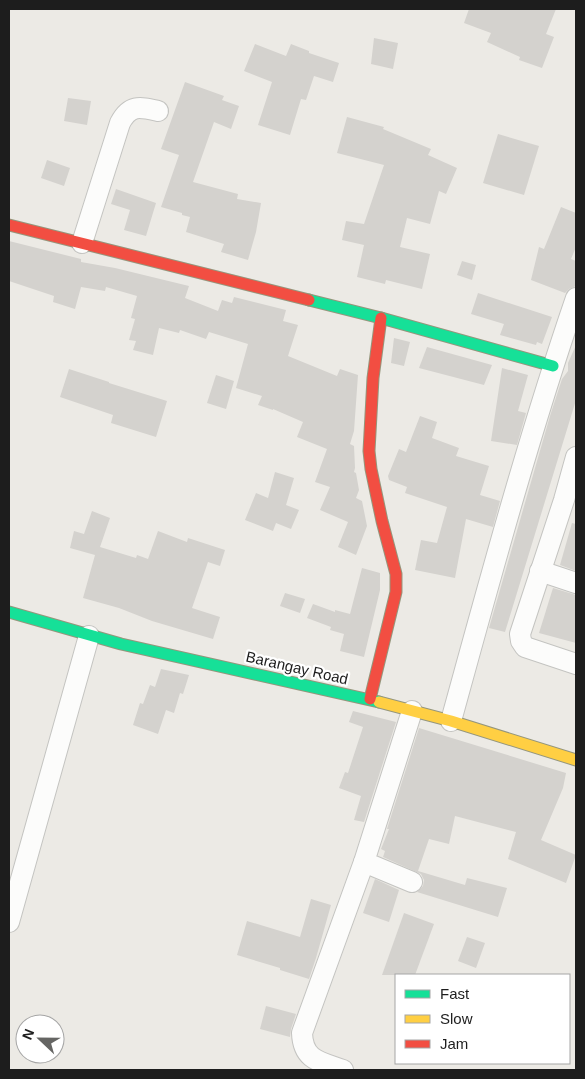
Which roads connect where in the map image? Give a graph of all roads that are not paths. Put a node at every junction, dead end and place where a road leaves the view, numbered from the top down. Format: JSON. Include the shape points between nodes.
{"nodes":[{"id":1,"x":158,"y":112,"type":"dead end"},
{"id":2,"x":9,"y":225,"type":"edge"},
{"id":3,"x":82,"y":242,"type":"junction"},
{"id":4,"x":576,"y":298,"type":"edge"},
{"id":5,"x":381,"y":318,"type":"junction"},
{"id":6,"x":552,"y":366,"type":"junction"},
{"id":7,"x":576,"y":456,"type":"edge"},
{"id":8,"x":570,"y":502,"type":"edge"},
{"id":9,"x":540,"y":571,"type":"junction"},
{"id":10,"x":576,"y":583,"type":"edge"},
{"id":11,"x":9,"y":612,"type":"edge"},
{"id":12,"x":89,"y":636,"type":"junction"},
{"id":13,"x":576,"y":664,"type":"edge"},
{"id":14,"x":370,"y":699,"type":"junction"},
{"id":15,"x":412,"y":711,"type":"junction"},
{"id":16,"x":451,"y":722,"type":"junction"},
{"id":17,"x":576,"y":760,"type":"edge"},
{"id":18,"x":364,"y":862,"type":"junction"},
{"id":19,"x":412,"y":882,"type":"dead end"},
{"id":20,"x":13,"y":892,"type":"edge"},
{"id":21,"x":9,"y":922,"type":"edge"},
{"id":22,"x":343,"y":1070,"type":"edge"}],
"edges":[{"from":1,"to":3,"type":"street","via":[[140,107],[124,115]]},
{"from":2,"to":3,"type":"street"},
{"from":3,"to":5,"type":"street"},
{"from":4,"to":6,"type":"street"},
{"from":5,"to":6,"type":"street"},
{"from":5,"to":14,"type":"street","via":[[373,378],[369,451],[396,574],[396,592]]},
{"from":6,"to":16,"type":"street","via":[[513,494]]},
{"from":7,"to":8,"type":"street"},
{"from":8,"to":9,"type":"street"},
{"from":9,"to":10,"type":"street"},
{"from":9,"to":13,"type":"street","via":[[520,634],[521,641],[529,649]]},
{"from":11,"to":12,"type":"street","name":"Barangay Road"},
{"from":12,"to":14,"type":"street","name":"Barangay Road"},
{"from":12,"to":20,"type":"street"},
{"from":14,"to":15,"type":"street","name":"Barangay Road"},
{"from":15,"to":16,"type":"street","name":"Barangay Road"},
{"from":15,"to":18,"type":"street"},
{"from":16,"to":17,"type":"street","name":"Barangay Road"},
{"from":18,"to":19,"type":"street"},
{"from":18,"to":22,"type":"street","via":[[302,1033],[305,1050],[310,1057]]},
{"from":20,"to":21,"type":"street"}]}
